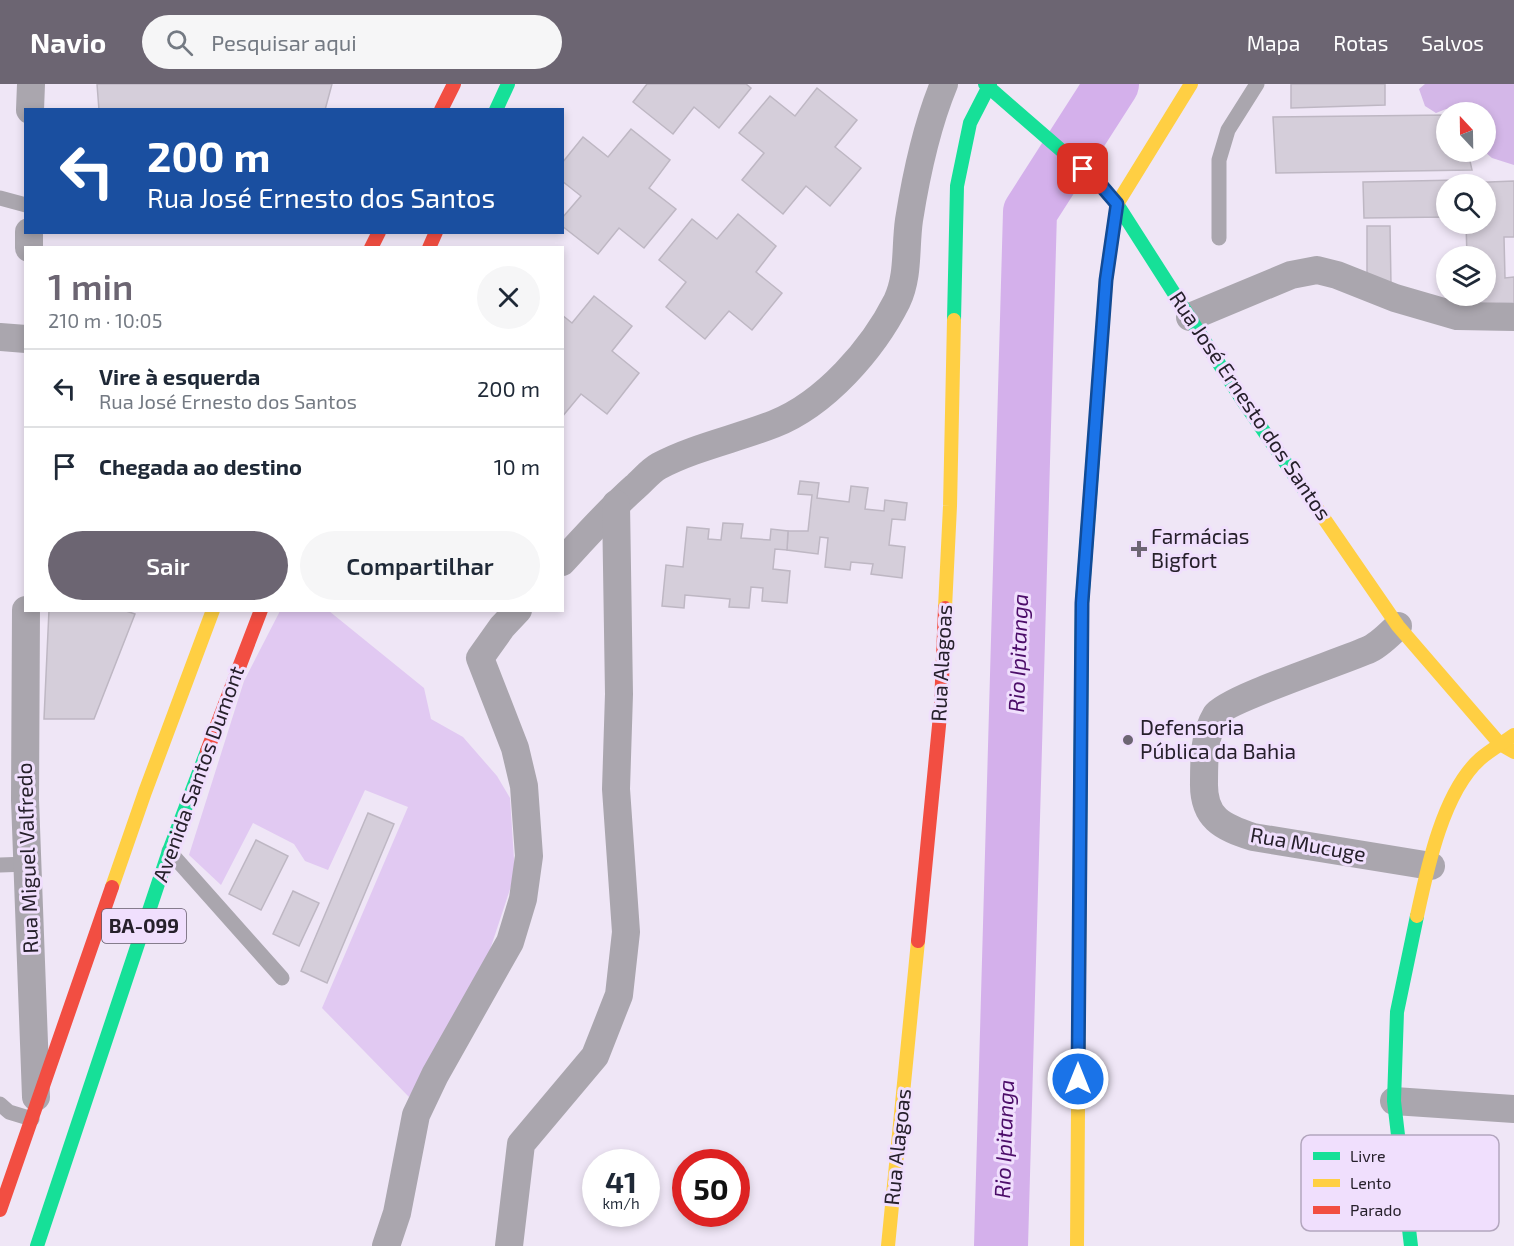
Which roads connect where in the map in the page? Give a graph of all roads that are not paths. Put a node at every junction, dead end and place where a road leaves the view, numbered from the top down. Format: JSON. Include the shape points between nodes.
{"nodes":[{"id":1,"x":31,"y":84,"type":"edge"},
{"id":2,"x":454,"y":84,"type":"edge"},
{"id":3,"x":508,"y":84,"type":"edge"},
{"id":4,"x":944,"y":84,"type":"edge"},
{"id":5,"x":1191,"y":84,"type":"edge"},
{"id":6,"x":1257,"y":84,"type":"edge"},
{"id":7,"x":988,"y":85,"type":"edge"},
{"id":8,"x":30,"y":108,"type":"edge"},
{"id":9,"x":442,"y":108,"type":"edge"},
{"id":10,"x":497,"y":108,"type":"edge"},
{"id":11,"x":0,"y":198,"type":"edge"},
{"id":12,"x":24,"y":204,"type":"edge"},
{"id":13,"x":1117,"y":204,"type":"junction"},
{"id":14,"x":1219,"y":238,"type":"dead end"},
{"id":15,"x":1190,"y":317,"type":"junction"},
{"id":16,"x":1514,"y":317,"type":"edge"},
{"id":17,"x":0,"y":337,"type":"edge"},
{"id":18,"x":24,"y":339,"type":"edge"},
{"id":19,"x":616,"y":504,"type":"junction"},
{"id":20,"x":564,"y":560,"type":"edge"},
{"id":21,"x":26,"y":612,"type":"edge"},
{"id":22,"x":212,"y":612,"type":"edge"},
{"id":23,"x":260,"y":612,"type":"edge"},
{"id":24,"x":516,"y":612,"type":"edge"},
{"id":25,"x":1398,"y":626,"type":"junction"},
{"id":26,"x":1514,"y":735,"type":"edge"},
{"id":27,"x":1500,"y":744,"type":"junction"},
{"id":28,"x":1514,"y":752,"type":"edge"},
{"id":29,"x":170,"y":850,"type":"junction"},
{"id":30,"x":14,"y":864,"type":"edge"},
{"id":31,"x":1431,"y":866,"type":"junction"},
{"id":32,"x":282,"y":978,"type":"dead end"},
{"id":33,"x":1394,"y":1101,"type":"junction"},
{"id":34,"x":0,"y":1104,"type":"edge"},
{"id":35,"x":1514,"y":1109,"type":"edge"},
{"id":36,"x":34,"y":1112,"type":"junction"},
{"id":37,"x":1398,"y":1135,"type":"edge"},
{"id":38,"x":0,"y":1210,"type":"edge"},
{"id":39,"x":1409,"y":1231,"type":"edge"},
{"id":40,"x":37,"y":1246,"type":"edge"},
{"id":41,"x":386,"y":1246,"type":"edge"},
{"id":42,"x":509,"y":1246,"type":"edge"},
{"id":43,"x":888,"y":1246,"type":"edge"},
{"id":44,"x":1077,"y":1246,"type":"edge"},
{"id":45,"x":1411,"y":1246,"type":"edge"}],
"edges":[{"from":1,"to":8,"type":"street"},
{"from":2,"to":9,"type":"main road"},
{"from":3,"to":10,"type":"main road"},
{"from":4,"to":19,"type":"street","via":[[915,190],[905,279],[898,299],[864,353],[801,411],[657,467]]},
{"from":5,"to":13,"type":"main road"},
{"from":6,"to":14,"type":"lane","via":[[1228,130],[1219,160]]},
{"from":7,"to":13,"type":"main road","name":"Rua José Ernesto dos Santos","via":[[1099,183]]},
{"from":7,"to":43,"type":"main road","name":"Rua Alagoas","via":[[970,123],[957,186],[941,705]]},
{"from":11,"to":12,"type":"lane"},
{"from":13,"to":15,"type":"main road","name":"Rua José Ernesto dos Santos"},
{"from":13,"to":44,"type":"main road","via":[[1106,280],[1082,603]]},
{"from":15,"to":16,"type":"street","via":[[1291,275],[1317,270],[1457,316]]},
{"from":15,"to":25,"type":"main road","name":"Rua José Ernesto dos Santos"},
{"from":17,"to":18,"type":"street"},
{"from":19,"to":20,"type":"street"},
{"from":19,"to":42,"type":"street","via":[[616,789],[626,932],[619,995],[595,1056],[521,1144]]},
{"from":21,"to":30,"type":"street","name":"Rua Miguel Valfredo","via":[[25,800]]},
{"from":22,"to":36,"type":"main road","name":"Avenida Santos Dumont","number":"BA-099"},
{"from":23,"to":29,"type":"main road","name":"Avenida Santos Dumont","number":"BA-099"},
{"from":24,"to":41,"type":"street","via":[[480,658],[515,748],[524,786],[529,856],[523,899],[510,942],[416,1115],[398,1213]]},
{"from":25,"to":27,"type":"main road","name":"Rua José Ernesto dos Santos"},
{"from":25,"to":31,"type":"street","name":"Rua Mucuge","via":[[1373,648],[1217,712],[1204,755],[1204,788],[1209,812],[1228,828],[1253,837]]},
{"from":26,"to":27,"type":"main road"},
{"from":27,"to":28,"type":"main road","name":"Rua José Ernesto dos Santos"},
{"from":27,"to":31,"type":"main road","via":[[1463,778],[1440,827]]},
{"from":29,"to":32,"type":"lane"},
{"from":29,"to":40,"type":"main road","name":"Avenida Santos Dumont","number":"BA-099"},
{"from":30,"to":36,"type":"street","name":"Rua Miguel Valfredo"},
{"from":31,"to":33,"type":"main road","via":[[1397,1012]]},
{"from":33,"to":35,"type":"street"},
{"from":33,"to":37,"type":"main road"},
{"from":34,"to":36,"type":"lane","via":[[9,1112]]},
{"from":36,"to":38,"type":"main road","name":"Avenida Santos Dumont","number":"BA-099"},
{"from":39,"to":45,"type":"main road"}]}
